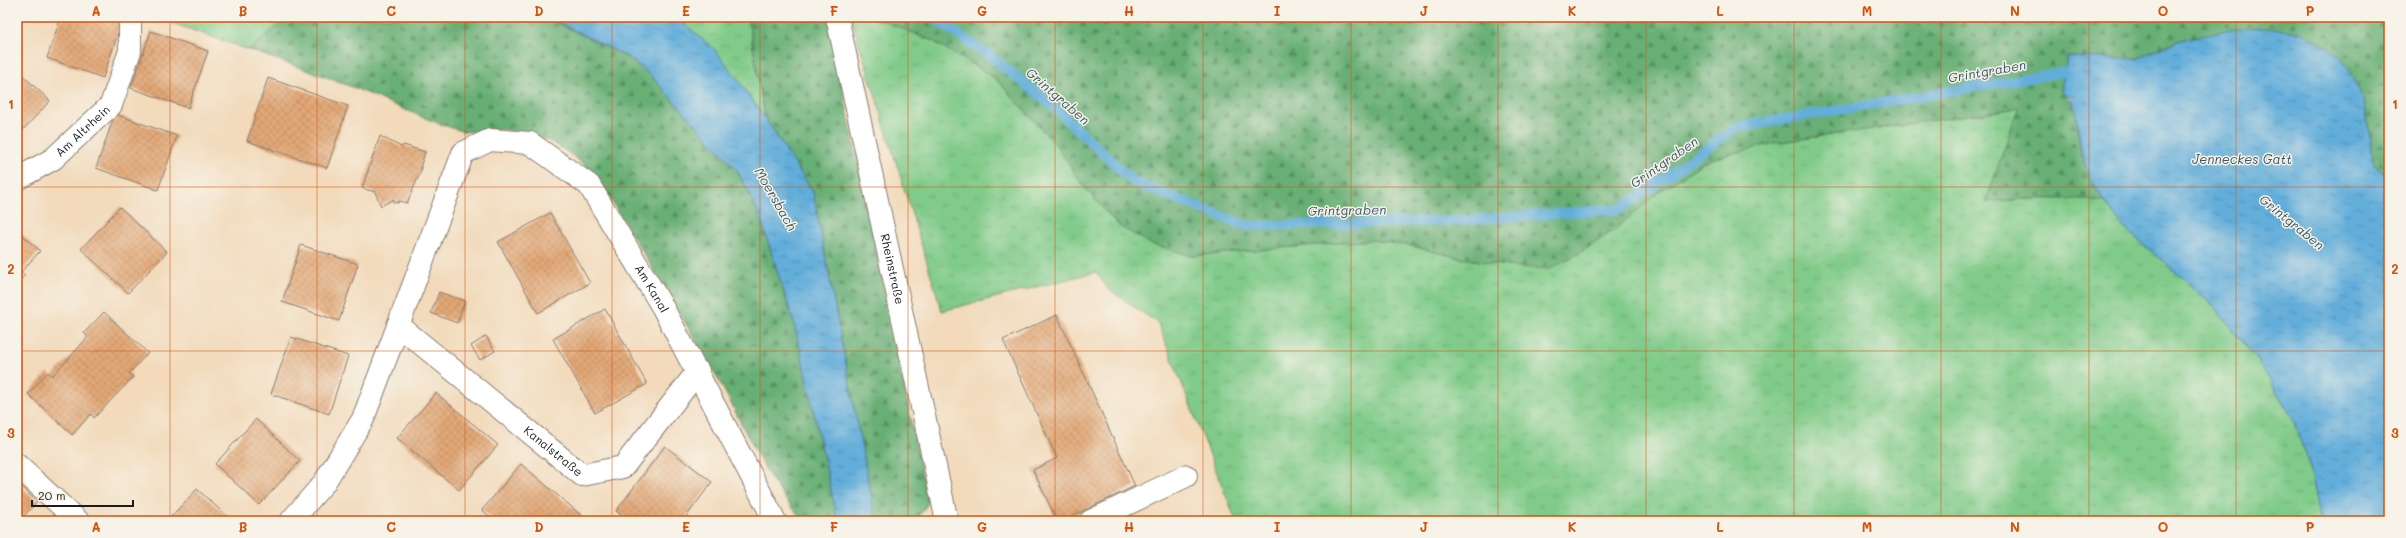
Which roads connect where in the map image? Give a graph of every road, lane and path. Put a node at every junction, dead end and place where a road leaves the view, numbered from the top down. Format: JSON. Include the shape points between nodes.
{"nodes":[{"id":1,"x":130,"y":17,"type":"edge"},
{"id":2,"x":837,"y":18,"type":"edge"},
{"id":3,"x":17,"y":179,"type":"edge"},
{"id":4,"x":398,"y":325,"type":"junction"},
{"id":5,"x":698,"y":371,"type":"junction"},
{"id":6,"x":17,"y":465,"type":"edge"},
{"id":7,"x":1186,"y":476,"type":"dead end"},
{"id":8,"x":78,"y":521,"type":"edge"},
{"id":9,"x":291,"y":521,"type":"edge"},
{"id":10,"x":775,"y":521,"type":"edge"},
{"id":11,"x":947,"y":521,"type":"edge"},
{"id":12,"x":1091,"y":521,"type":"edge"}],
"edges":[{"from":1,"to":3,"type":"street","name":"Am Altrhein","via":[[130,51],[111,105],[52,159]]},
{"from":2,"to":11,"type":"street","name":"Rheinstraße"},
{"from":4,"to":5,"type":"street","name":"Kanalstraße","via":[[582,475],[623,467]]},
{"from":4,"to":5,"type":"street","name":"Am Kanal","via":[[463,153],[490,140],[530,143],[589,185]]},
{"from":4,"to":9,"type":"street","via":[[363,419],[324,483]]},
{"from":5,"to":10,"type":"street","name":"Am Kanal"},
{"from":6,"to":8,"type":"street"},
{"from":7,"to":12,"type":"street"}]}
